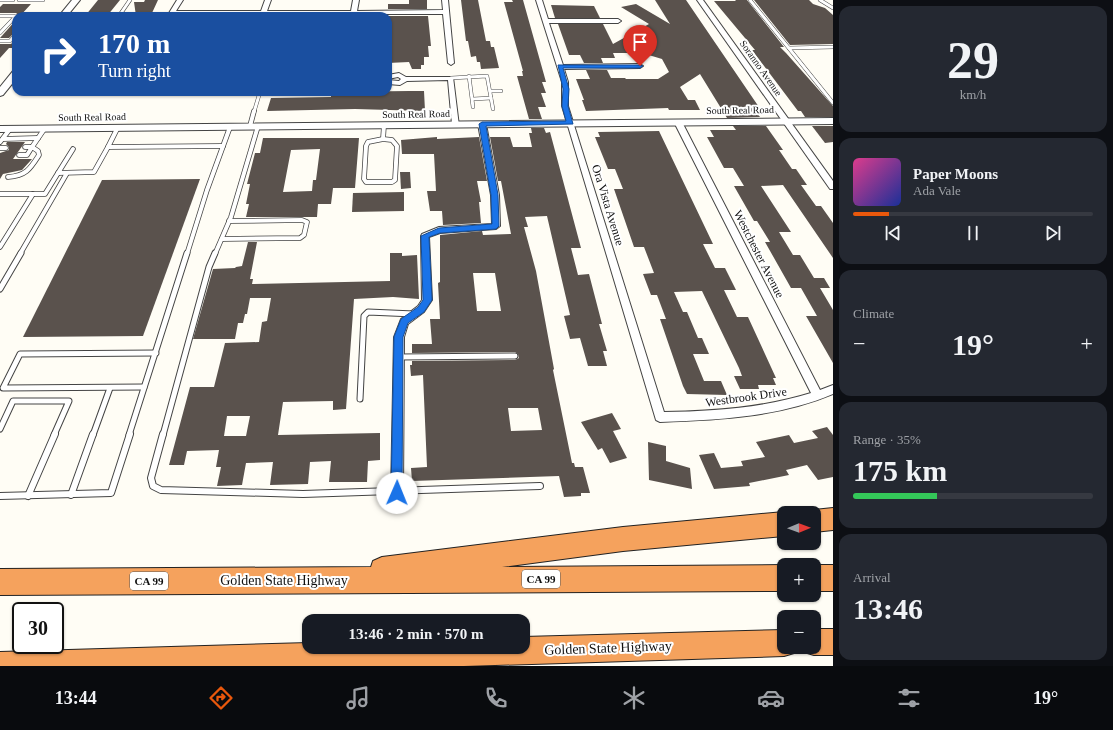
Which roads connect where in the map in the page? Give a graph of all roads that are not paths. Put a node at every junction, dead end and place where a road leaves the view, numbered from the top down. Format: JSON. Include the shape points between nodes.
{"nodes":[{"id":1,"x":6,"y":0,"type":"edge"},
{"id":2,"x":13,"y":0,"type":"edge"},
{"id":3,"x":19,"y":0,"type":"edge"},
{"id":4,"x":43,"y":0,"type":"edge"},
{"id":5,"x":76,"y":0,"type":"edge"},
{"id":6,"x":130,"y":0,"type":"edge"},
{"id":7,"x":180,"y":0,"type":"edge"},
{"id":8,"x":268,"y":0,"type":"edge"},
{"id":9,"x":356,"y":0,"type":"edge"},
{"id":10,"x":445,"y":0,"type":"edge"},
{"id":11,"x":538,"y":0,"type":"edge"},
{"id":12,"x":700,"y":0,"type":"edge"},
{"id":13,"x":750,"y":0,"type":"edge"},
{"id":14,"x":820,"y":0,"type":"edge"},
{"id":15,"x":0,"y":1,"type":"edge"},
{"id":16,"x":831,"y":4,"type":"edge"},
{"id":17,"x":833,"y":8,"type":"edge"},
{"id":18,"x":66,"y":12,"type":"edge"},
{"id":19,"x":122,"y":12,"type":"edge"},
{"id":20,"x":173,"y":12,"type":"edge"},
{"id":21,"x":263,"y":12,"type":"edge"},
{"id":22,"x":354,"y":12,"type":"edge"},
{"id":23,"x":446,"y":12,"type":"junction"},
{"id":24,"x":392,"y":13,"type":"edge"},
{"id":25,"x":0,"y":16,"type":"edge"},
{"id":26,"x":12,"y":16,"type":"edge"},
{"id":27,"x":12,"y":20,"type":"edge"},
{"id":28,"x":545,"y":21,"type":"junction"},
{"id":29,"x":618,"y":21,"type":"dead end"},
{"id":30,"x":0,"y":33,"type":"edge"},
{"id":31,"x":12,"y":39,"type":"edge"},
{"id":32,"x":0,"y":41,"type":"edge"},
{"id":33,"x":10,"y":41,"type":"joint"},
{"id":34,"x":789,"y":48,"type":"junction"},
{"id":35,"x":833,"y":48,"type":"edge"},
{"id":36,"x":451,"y":63,"type":"dead end"},
{"id":37,"x":640,"y":66,"type":"dead end"},
{"id":38,"x":560,"y":67,"type":"junction"},
{"id":39,"x":12,"y":76,"type":"edge"},
{"id":40,"x":469,"y":76,"type":"junction"},
{"id":41,"x":451,"y":78,"type":"junction"},
{"id":42,"x":392,"y":79,"type":"edge"},
{"id":43,"x":3,"y":84,"type":"edge"},
{"id":44,"x":490,"y":91,"type":"junction"},
{"id":45,"x":500,"y":91,"type":"dead end"},
{"id":46,"x":0,"y":93,"type":"edge"},
{"id":47,"x":826,"y":93,"type":"junction"},
{"id":48,"x":833,"y":93,"type":"edge"},
{"id":49,"x":259,"y":96,"type":"edge"},
{"id":50,"x":473,"y":98,"type":"junction"},
{"id":51,"x":491,"y":98,"type":"junction"},
{"id":52,"x":833,"y":102,"type":"edge"},
{"id":53,"x":474,"y":107,"type":"dead end"},
{"id":54,"x":493,"y":109,"type":"dead end"},
{"id":55,"x":833,"y":120,"type":"edge"},
{"id":56,"x":786,"y":121,"type":"junction"},
{"id":57,"x":678,"y":122,"type":"junction"},
{"id":58,"x":570,"y":123,"type":"junction"},
{"id":59,"x":456,"y":124,"type":"junction"},
{"id":60,"x":482,"y":124,"type":"junction"},
{"id":61,"x":384,"y":125,"type":"junction"},
{"id":62,"x":230,"y":126,"type":"junction"},
{"id":63,"x":254,"y":126,"type":"junction"},
{"id":64,"x":118,"y":127,"type":"junction"},
{"id":65,"x":45,"y":128,"type":"junction"},
{"id":66,"x":0,"y":129,"type":"edge"},
{"id":67,"x":10,"y":129,"type":"junction"},
{"id":68,"x":38,"y":138,"type":"junction"},
{"id":69,"x":383,"y":139,"type":"junction"},
{"id":70,"x":1,"y":141,"type":"edge"},
{"id":71,"x":223,"y":146,"type":"junction"},
{"id":72,"x":25,"y":147,"type":"dead end"},
{"id":73,"x":32,"y":147,"type":"junction"},
{"id":74,"x":108,"y":147,"type":"junction"},
{"id":75,"x":0,"y":148,"type":"edge"},
{"id":76,"x":6,"y":148,"type":"dead end"},
{"id":77,"x":73,"y":149,"type":"dead end"},
{"id":78,"x":19,"y":155,"type":"dead end"},
{"id":79,"x":58,"y":172,"type":"junction"},
{"id":80,"x":67,"y":172,"type":"junction"},
{"id":81,"x":8,"y":177,"type":"dead end"},
{"id":82,"x":833,"y":187,"type":"edge"},
{"id":83,"x":0,"y":194,"type":"edge"},
{"id":84,"x":33,"y":194,"type":"junction"},
{"id":85,"x":229,"y":221,"type":"junction"},
{"id":86,"x":222,"y":238,"type":"junction"},
{"id":87,"x":0,"y":247,"type":"edge"},
{"id":88,"x":0,"y":289,"type":"edge"},
{"id":89,"x":415,"y":314,"type":"junction"},
{"id":90,"x":156,"y":353,"type":"junction"},
{"id":91,"x":515,"y":356,"type":"dead end"},
{"id":92,"x":399,"y":357,"type":"junction"},
{"id":93,"x":110,"y":388,"type":"junction"},
{"id":94,"x":144,"y":388,"type":"junction"},
{"id":95,"x":833,"y":389,"type":"edge"},
{"id":96,"x":818,"y":396,"type":"junction"},
{"id":97,"x":360,"y":399,"type":"dead end"},
{"id":98,"x":660,"y":417,"type":"joint"},
{"id":99,"x":0,"y":429,"type":"edge"},
{"id":100,"x":540,"y":486,"type":"dead end"},
{"id":101,"x":397,"y":493,"type":"junction"},
{"id":102,"x":71,"y":495,"type":"junction"},
{"id":103,"x":0,"y":496,"type":"edge"},
{"id":104,"x":28,"y":496,"type":"junction"},
{"id":105,"x":833,"y":519,"type":"edge"},
{"id":106,"x":821,"y":520,"type":"edge"},
{"id":107,"x":777,"y":525,"type":"edge"},
{"id":108,"x":777,"y":578,"type":"edge"},
{"id":109,"x":821,"y":578,"type":"edge"},
{"id":110,"x":833,"y":578,"type":"edge"},
{"id":111,"x":298,"y":580,"type":"junction"},
{"id":112,"x":0,"y":582,"type":"edge"},
{"id":113,"x":821,"y":642,"type":"edge"},
{"id":114,"x":833,"y":642,"type":"edge"},
{"id":115,"x":777,"y":643,"type":"edge"},
{"id":116,"x":0,"y":666,"type":"edge"}],
"edges":[{"from":1,"to":2,"type":"lane"},
{"from":1,"to":15,"type":"lane"},
{"from":3,"to":4,"type":"lane"},
{"from":5,"to":18,"type":"street"},
{"from":6,"to":19,"type":"lane"},
{"from":7,"to":20,"type":"street"},
{"from":8,"to":21,"type":"street"},
{"from":9,"to":22,"type":"street"},
{"from":10,"to":23,"type":"street"},
{"from":11,"to":28,"type":"street","name":"Ora Vista Avenue"},
{"from":12,"to":56,"type":"street","name":"Soranno Avenue"},
{"from":13,"to":34,"type":"lane"},
{"from":14,"to":16,"type":"lane"},
{"from":16,"to":17,"type":"lane"},
{"from":23,"to":24,"type":"street"},
{"from":23,"to":36,"type":"street"},
{"from":25,"to":26,"type":"lane"},
{"from":27,"to":30,"type":"lane"},
{"from":28,"to":29,"type":"street"},
{"from":28,"to":38,"type":"street","name":"Ora Vista Avenue"},
{"from":31,"to":33,"type":"lane"},
{"from":32,"to":33,"type":"lane"},
{"from":34,"to":35,"type":"lane"},
{"from":34,"to":47,"type":"lane"},
{"from":37,"to":38,"type":"street"},
{"from":38,"to":58,"type":"street","name":"Ora Vista Avenue","via":[[566,89],[565,106]]},
{"from":39,"to":43,"type":"street"},
{"from":40,"to":41,"type":"lane"},
{"from":40,"to":44,"type":"lane","via":[[487,76]]},
{"from":40,"to":50,"type":"lane"},
{"from":41,"to":42,"type":"street","via":[[405,79],[400,83]]},
{"from":41,"to":59,"type":"street"},
{"from":43,"to":46,"type":"street"},
{"from":44,"to":45,"type":"lane"},
{"from":44,"to":51,"type":"lane"},
{"from":47,"to":48,"type":"lane"},
{"from":47,"to":52,"type":"lane"},
{"from":49,"to":63,"type":"lane"},
{"from":50,"to":51,"type":"lane"},
{"from":50,"to":53,"type":"lane"},
{"from":51,"to":54,"type":"lane"},
{"from":55,"to":56,"type":"street","name":"South Real Road"},
{"from":56,"to":57,"type":"street","name":"South Real Road"},
{"from":56,"to":82,"type":"street","name":"Soranno Avenue"},
{"from":57,"to":58,"type":"street","name":"South Real Road"},
{"from":57,"to":96,"type":"street","name":"Westchester Avenue"},
{"from":58,"to":60,"type":"street","name":"South Real Road"},
{"from":58,"to":98,"type":"street","name":"Ora Vista Avenue"},
{"from":59,"to":60,"type":"street","name":"South Real Road"},
{"from":59,"to":61,"type":"street","name":"South Real Road"},
{"from":60,"to":89,"type":"street","via":[[495,195],[496,226],[439,230],[425,236],[427,300]]},
{"from":61,"to":63,"type":"street","name":"South Real Road"},
{"from":61,"to":69,"type":"lane"},
{"from":62,"to":63,"type":"street","name":"South Real Road"},
{"from":62,"to":64,"type":"street","name":"South Real Road"},
{"from":62,"to":71,"type":"lane"},
{"from":63,"to":85,"type":"lane"},
{"from":64,"to":65,"type":"street","name":"South Real Road"},
{"from":64,"to":74,"type":"lane"},
{"from":65,"to":67,"type":"street","name":"South Real Road"},
{"from":65,"to":68,"type":"lane"},
{"from":66,"to":67,"type":"street","name":"South Real Road"},
{"from":67,"to":70,"type":"lane"},
{"from":68,"to":70,"type":"lane"},
{"from":68,"to":73,"type":"lane"},
{"from":69,"to":69,"type":"lane","via":[[368,142],[366,146],[366,182],[395,180],[397,146],[395,142]]},
{"from":71,"to":74,"type":"lane"},
{"from":71,"to":90,"type":"lane"},
{"from":72,"to":73,"type":"lane"},
{"from":73,"to":78,"type":"lane","via":[[27,155]]},
{"from":73,"to":81,"type":"lane","via":[[39,155],[27,174],[21,177]]},
{"from":74,"to":80,"type":"lane","via":[[94,172]]},
{"from":75,"to":76,"type":"lane"},
{"from":77,"to":79,"type":"lane"},
{"from":79,"to":80,"type":"lane"},
{"from":79,"to":84,"type":"lane","via":[[45,194]]},
{"from":80,"to":88,"type":"lane"},
{"from":83,"to":84,"type":"lane"},
{"from":84,"to":87,"type":"lane"},
{"from":85,"to":86,"type":"lane"},
{"from":85,"to":86,"type":"lane","via":[[307,222],[304,235],[300,238]]},
{"from":86,"to":101,"type":"lane","via":[[206,275],[151,478],[153,486],[161,490],[225,494]]},
{"from":89,"to":92,"type":"street","via":[[404,322],[399,337]]},
{"from":89,"to":97,"type":"lane","via":[[368,312],[364,316]]},
{"from":90,"to":93,"type":"lane","via":[[20,354],[3,388]]},
{"from":90,"to":94,"type":"lane"},
{"from":91,"to":92,"type":"lane"},
{"from":92,"to":101,"type":"street"},
{"from":93,"to":94,"type":"lane"},
{"from":93,"to":102,"type":"lane"},
{"from":94,"to":102,"type":"lane","via":[[111,493]]},
{"from":95,"to":96,"type":"street","name":"Westbrook Drive"},
{"from":96,"to":98,"type":"street","name":"Westbrook Drive","via":[[726,415]]},
{"from":99,"to":104,"type":"lane","via":[[13,401],[70,401]]},
{"from":100,"to":101,"type":"lane"},
{"from":102,"to":104,"type":"lane"},
{"from":103,"to":104,"type":"lane"},
{"from":105,"to":106,"type":"highway"},
{"from":107,"to":111,"type":"highway","via":[[624,539]]},
{"from":108,"to":111,"type":"highway","name":"Golden State Highway","number":"CA 99"},
{"from":109,"to":110,"type":"highway"},
{"from":111,"to":112,"type":"highway","name":"Golden State Highway","number":"CA 99"},
{"from":113,"to":114,"type":"highway"},
{"from":115,"to":116,"type":"highway","name":"Golden State Highway"}]}
